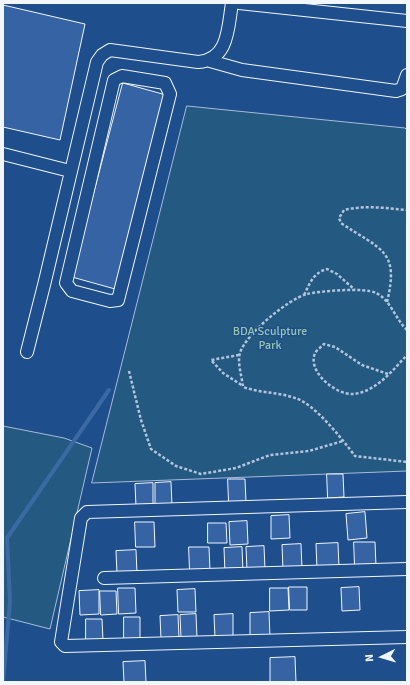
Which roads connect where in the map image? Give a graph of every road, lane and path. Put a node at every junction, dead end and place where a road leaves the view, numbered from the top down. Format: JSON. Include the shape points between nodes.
{"nodes":[{"id":1,"x":232,"y":3,"type":"edge"},
{"id":2,"x":239,"y":3,"type":"edge"},
{"id":3,"x":407,"y":21,"type":"edge"},
{"id":4,"x":210,"y":61,"type":"junction"},
{"id":5,"x":407,"y":75,"type":"edge"},
{"id":6,"x":3,"y":154,"type":"edge"},
{"id":7,"x":70,"y":171,"type":"junction"},
{"id":8,"x":407,"y":210,"type":"edge"},
{"id":9,"x":61,"y":214,"type":"junction"},
{"id":10,"x":81,"y":220,"type":"junction"},
{"id":11,"x":354,"y":290,"type":"junction"},
{"id":12,"x":304,"y":295,"type":"junction"},
{"id":13,"x":387,"y":302,"type":"junction"},
{"id":14,"x":407,"y":330,"type":"edge"},
{"id":15,"x":27,"y":352,"type":"dead end"},
{"id":16,"x":239,"y":355,"type":"junction"},
{"id":17,"x":407,"y":355,"type":"edge"},
{"id":18,"x":129,"y":371,"type":"dead end"},
{"id":19,"x":388,"y":374,"type":"junction"},
{"id":20,"x":243,"y":387,"type":"junction"},
{"id":21,"x":343,"y":441,"type":"junction"},
{"id":22,"x":407,"y":462,"type":"edge"},
{"id":23,"x":407,"y":502,"type":"edge"},
{"id":24,"x":407,"y":570,"type":"edge"},
{"id":25,"x":104,"y":578,"type":"dead end"},
{"id":26,"x":407,"y":637,"type":"edge"}],
"edges":[{"from":1,"to":4,"type":"street","via":[[227,34],[219,54]]},
{"from":2,"to":3,"type":"street"},
{"from":4,"to":5,"type":"street","via":[[242,70],[396,91],[402,89]]},
{"from":4,"to":7,"type":"street","via":[[198,62],[110,50],[102,55],[97,62]]},
{"from":6,"to":7,"type":"street"},
{"from":7,"to":9,"type":"street"},
{"from":8,"to":13,"type":"path","via":[[380,207],[352,208],[344,210],[339,218],[380,249],[389,260],[392,278]]},
{"from":9,"to":10,"type":"street"},
{"from":9,"to":15,"type":"street"},
{"from":10,"to":10,"type":"street","via":[[114,80],[122,76],[165,83],[170,94],[118,300],[110,301],[72,291],[66,283]]},
{"from":11,"to":12,"type":"path"},
{"from":11,"to":12,"type":"path","via":[[337,274],[327,269],[319,271],[312,278]]},
{"from":11,"to":13,"type":"path","via":[[377,293]]},
{"from":12,"to":16,"type":"path","via":[[266,320],[246,339]]},
{"from":13,"to":14,"type":"path"},
{"from":16,"to":20,"type":"path"},
{"from":16,"to":20,"type":"path","via":[[211,360],[223,373]]},
{"from":17,"to":19,"type":"path"},
{"from":18,"to":21,"type":"path","via":[[151,449],[176,466],[201,474],[236,468],[270,455],[309,451]]},
{"from":19,"to":19,"type":"path","via":[[372,388],[353,394],[334,389],[319,376],[313,362],[315,352],[324,344],[335,347],[362,365]]},
{"from":20,"to":21,"type":"path","via":[[297,398],[323,417]]},
{"from":21,"to":22,"type":"path","via":[[356,456]]},
{"from":23,"to":26,"type":"street","via":[[88,512],[81,518],[61,642],[65,646]]},
{"from":24,"to":25,"type":"street"}]}
